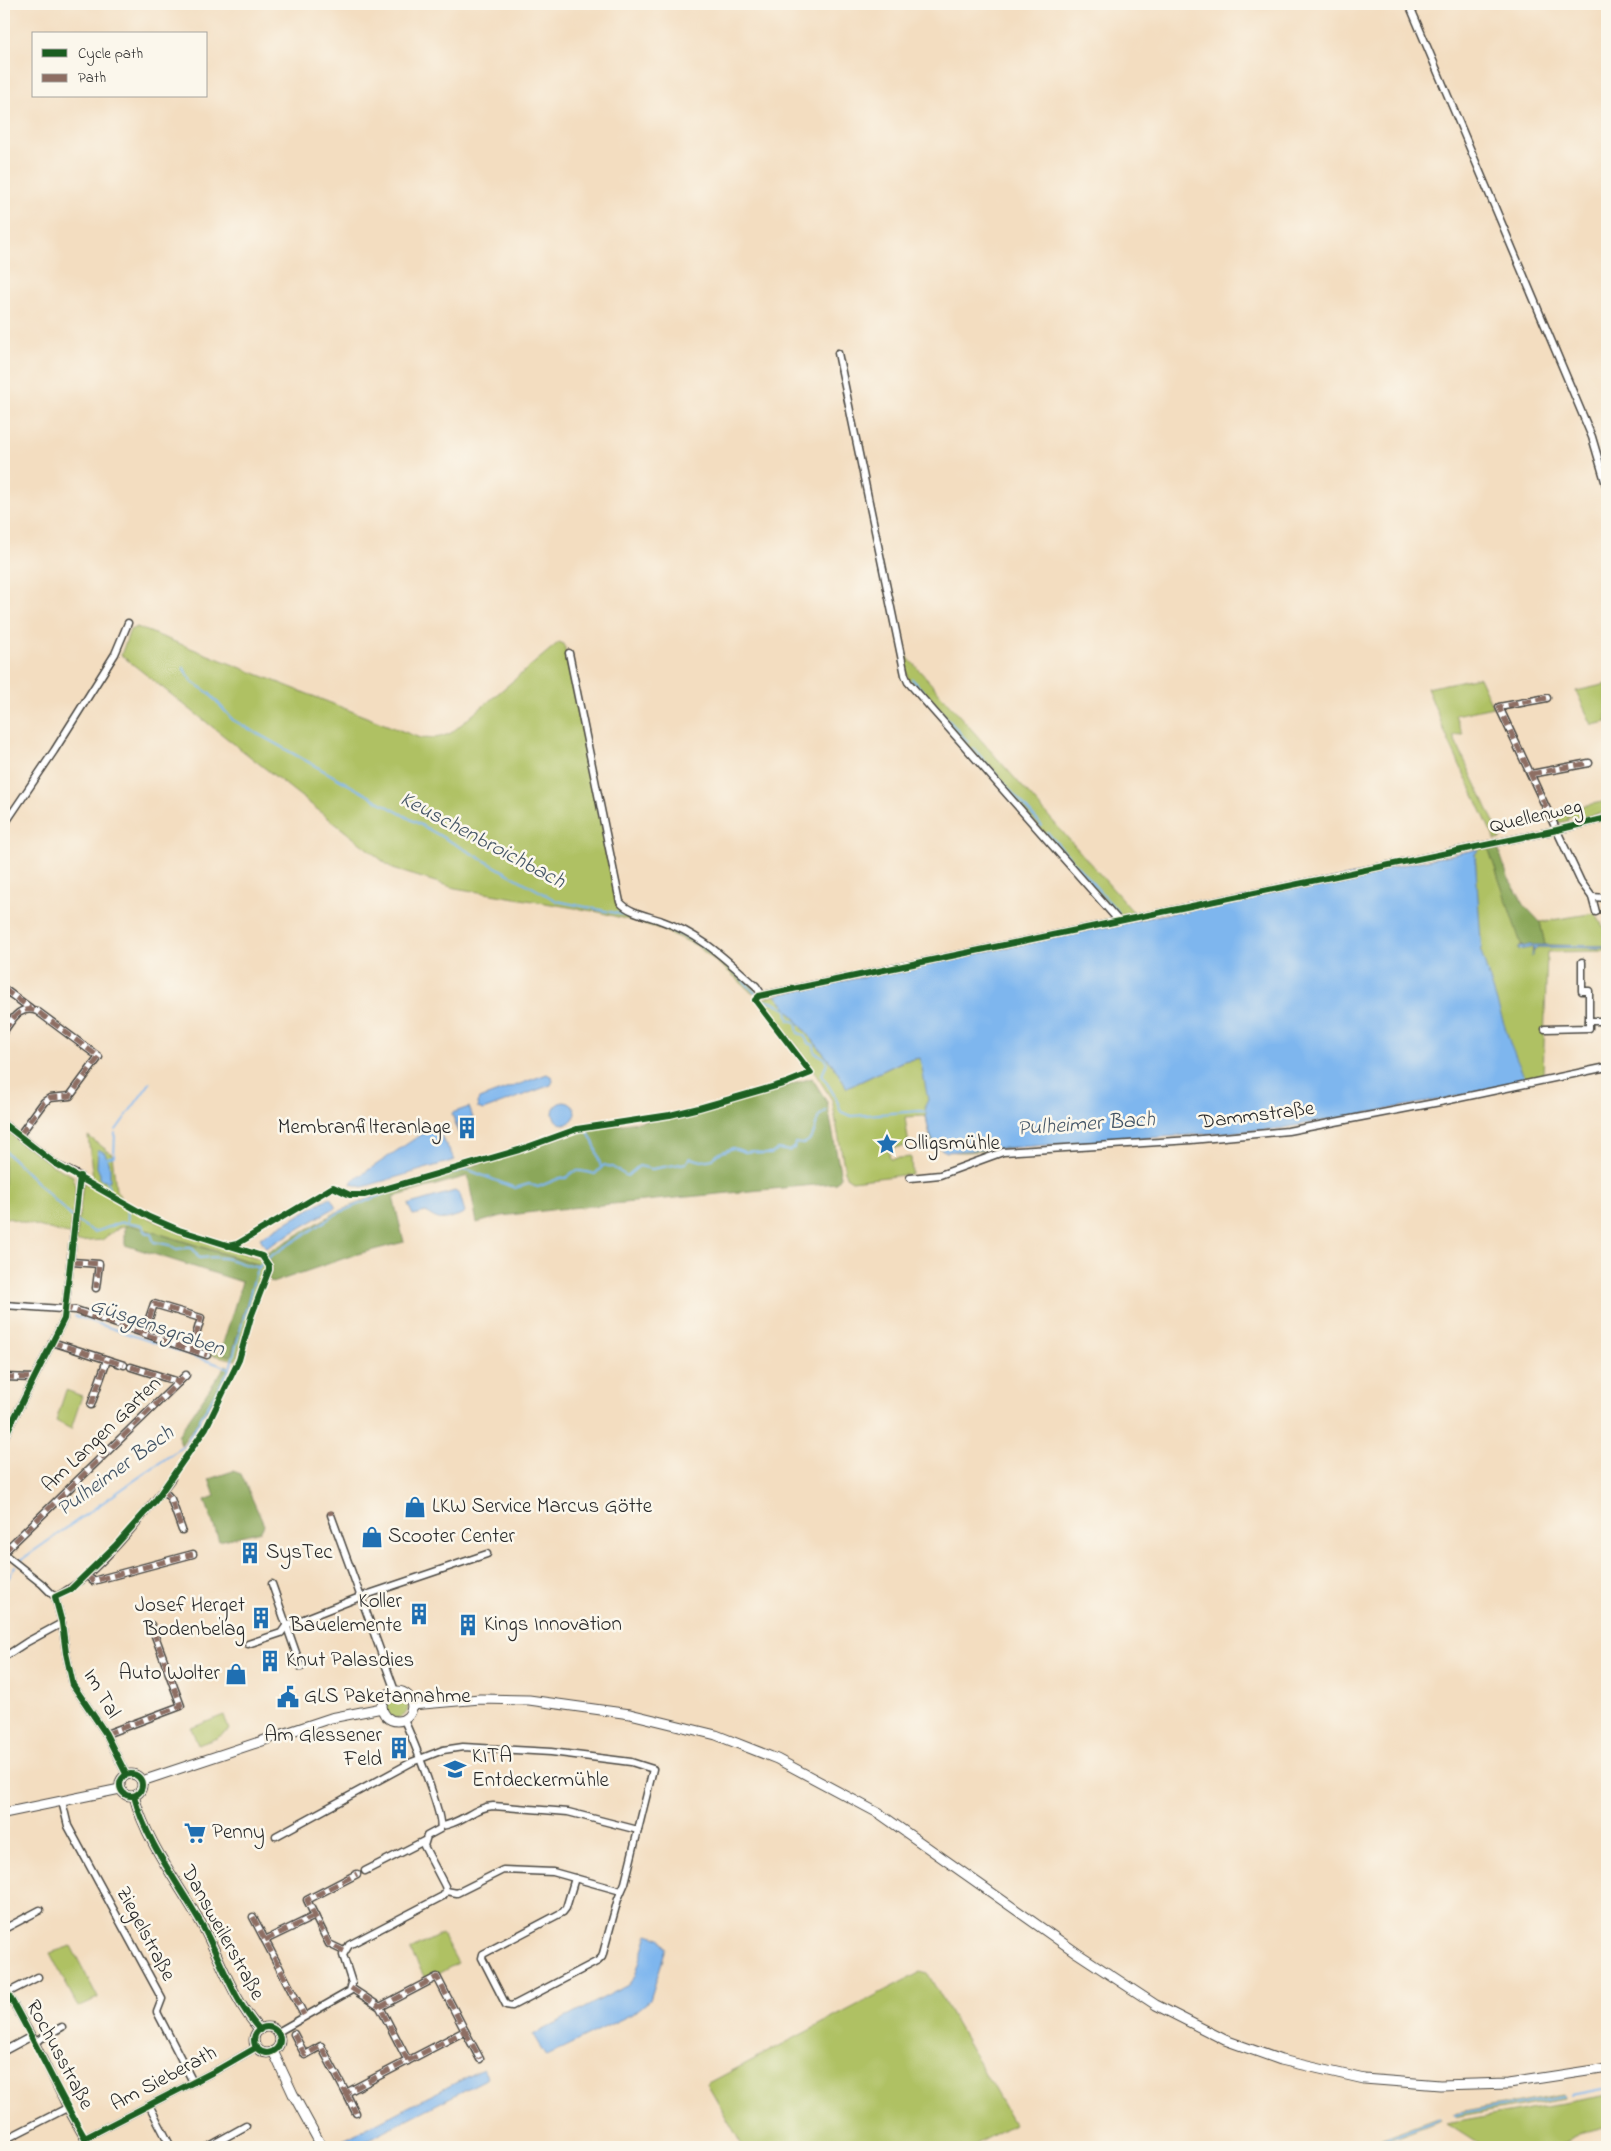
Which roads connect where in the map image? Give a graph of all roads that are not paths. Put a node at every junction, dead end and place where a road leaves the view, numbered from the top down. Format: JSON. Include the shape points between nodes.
{"nodes":[{"id":1,"x":1409,"y":4,"type":"edge"},
{"id":2,"x":838,"y":353,"type":"dead end"},
{"id":3,"x":1607,"y":488,"type":"edge"},
{"id":4,"x":128,"y":623,"type":"dead end"},
{"id":5,"x":569,"y":653,"type":"dead end"},
{"id":6,"x":1547,"y":698,"type":"dead end"},
{"id":7,"x":1589,"y":763,"type":"dead end"},
{"id":8,"x":1531,"y":774,"type":"junction"},
{"id":9,"x":1607,"y":818,"type":"edge"},
{"id":10,"x":4,"y":825,"type":"edge"},
{"id":11,"x":1557,"y":830,"type":"junction"},
{"id":12,"x":1592,"y":897,"type":"junction"},
{"id":13,"x":1607,"y":898,"type":"edge"},
{"id":14,"x":1596,"y":912,"type":"dead end"},
{"id":15,"x":1118,"y":920,"type":"junction"},
{"id":16,"x":1582,"y":962,"type":"dead end"},
{"id":17,"x":4,"y":989,"type":"edge"},
{"id":18,"x":30,"y":1008,"type":"junction"},
{"id":19,"x":1589,"y":1021,"type":"junction"},
{"id":20,"x":1607,"y":1021,"type":"edge"},
{"id":21,"x":1545,"y":1029,"type":"dead end"},
{"id":22,"x":4,"y":1031,"type":"edge"},
{"id":23,"x":1607,"y":1067,"type":"edge"},
{"id":24,"x":4,"y":1124,"type":"edge"},
{"id":25,"x":18,"y":1136,"type":"junction"},
{"id":26,"x":910,"y":1178,"type":"dead end"},
{"id":27,"x":72,"y":1262,"type":"junction"},
{"id":28,"x":96,"y":1288,"type":"dead end"},
{"id":29,"x":4,"y":1305,"type":"edge"},
{"id":30,"x":67,"y":1308,"type":"junction"},
{"id":31,"x":144,"y":1333,"type":"junction"},
{"id":32,"x":52,"y":1342,"type":"junction"},
{"id":33,"x":192,"y":1349,"type":"junction"},
{"id":34,"x":207,"y":1355,"type":"dead end"},
{"id":35,"x":107,"y":1360,"type":"junction"},
{"id":36,"x":124,"y":1365,"type":"dead end"},
{"id":37,"x":131,"y":1368,"type":"dead end"},
{"id":38,"x":186,"y":1375,"type":"dead end"},
{"id":39,"x":4,"y":1377,"type":"edge"},
{"id":40,"x":34,"y":1378,"type":"junction"},
{"id":41,"x":179,"y":1382,"type":"junction"},
{"id":42,"x":91,"y":1405,"type":"dead end"},
{"id":43,"x":4,"y":1438,"type":"edge"},
{"id":44,"x":172,"y":1478,"type":"dead end"},
{"id":45,"x":164,"y":1490,"type":"junction"},
{"id":46,"x":331,"y":1516,"type":"dead end"},
{"id":47,"x":182,"y":1530,"type":"dead end"},
{"id":48,"x":4,"y":1553,"type":"edge"},
{"id":49,"x":193,"y":1554,"type":"dead end"},
{"id":50,"x":487,"y":1554,"type":"dead end"},
{"id":51,"x":86,"y":1575,"type":"junction"},
{"id":52,"x":272,"y":1584,"type":"dead end"},
{"id":53,"x":55,"y":1597,"type":"junction"},
{"id":54,"x":360,"y":1597,"type":"junction"},
{"id":55,"x":62,"y":1623,"type":"junction"},
{"id":56,"x":151,"y":1625,"type":"dead end"},
{"id":57,"x":286,"y":1626,"type":"junction"},
{"id":58,"x":248,"y":1644,"type":"dead end"},
{"id":59,"x":4,"y":1657,"type":"edge"},
{"id":60,"x":301,"y":1667,"type":"dead end"},
{"id":61,"x":395,"y":1691,"type":"junction"},
{"id":62,"x":412,"y":1704,"type":"junction"},
{"id":63,"x":382,"y":1708,"type":"junction"},
{"id":64,"x":404,"y":1720,"type":"junction"},
{"id":65,"x":106,"y":1734,"type":"junction"},
{"id":66,"x":420,"y":1758,"type":"junction"},
{"id":67,"x":126,"y":1774,"type":"junction"},
{"id":68,"x":142,"y":1781,"type":"junction"},
{"id":69,"x":120,"y":1789,"type":"junction"},
{"id":70,"x":134,"y":1796,"type":"junction"},
{"id":71,"x":62,"y":1800,"type":"junction"},
{"id":72,"x":4,"y":1813,"type":"edge"},
{"id":73,"x":441,"y":1826,"type":"junction"},
{"id":74,"x":638,"y":1830,"type":"junction"},
{"id":75,"x":276,"y":1836,"type":"dead end"},
{"id":76,"x":424,"y":1841,"type":"junction"},
{"id":77,"x":365,"y":1871,"type":"dead end"},
{"id":78,"x":357,"y":1874,"type":"dead end"},
{"id":79,"x":575,"y":1878,"type":"junction"},
{"id":80,"x":621,"y":1891,"type":"junction"},
{"id":81,"x":446,"y":1892,"type":"junction"},
{"id":82,"x":40,"y":1910,"type":"dead end"},
{"id":83,"x":315,"y":1916,"type":"junction"},
{"id":84,"x":253,"y":1917,"type":"dead end"},
{"id":85,"x":4,"y":1929,"type":"edge"},
{"id":86,"x":265,"y":1940,"type":"junction"},
{"id":87,"x":344,"y":1951,"type":"junction"},
{"id":88,"x":38,"y":1977,"type":"dead end"},
{"id":89,"x":351,"y":1988,"type":"junction"},
{"id":90,"x":6,"y":1990,"type":"edge"},
{"id":91,"x":380,"y":2007,"type":"junction"},
{"id":92,"x":304,"y":2015,"type":"junction"},
{"id":93,"x":62,"y":2027,"type":"dead end"},
{"id":94,"x":260,"y":2030,"type":"junction"},
{"id":95,"x":465,"y":2031,"type":"junction"},
{"id":96,"x":278,"y":2032,"type":"junction"},
{"id":97,"x":294,"y":2034,"type":"dead end"},
{"id":98,"x":34,"y":2039,"type":"junction"},
{"id":99,"x":257,"y":2047,"type":"junction"},
{"id":100,"x":4,"y":2050,"type":"edge"},
{"id":101,"x":273,"y":2051,"type":"junction"},
{"id":102,"x":480,"y":2059,"type":"dead end"},
{"id":103,"x":408,"y":2060,"type":"junction"},
{"id":104,"x":1607,"y":2068,"type":"edge"},
{"id":105,"x":193,"y":2082,"type":"junction"},
{"id":106,"x":346,"y":2093,"type":"junction"},
{"id":107,"x":149,"y":2105,"type":"junction"},
{"id":108,"x":67,"y":2108,"type":"junction"},
{"id":109,"x":356,"y":2113,"type":"dead end"},
{"id":110,"x":246,"y":2126,"type":"dead end"},
{"id":111,"x":85,"y":2138,"type":"junction"},
{"id":112,"x":4,"y":2140,"type":"edge"},
{"id":113,"x":89,"y":2147,"type":"edge"},
{"id":114,"x":171,"y":2147,"type":"edge"},
{"id":115,"x":208,"y":2147,"type":"edge"},
{"id":116,"x":322,"y":2147,"type":"edge"}],
"edges":[{"from":1,"to":3,"type":"street","via":[[1592,437]]},
{"from":2,"to":15,"type":"street","via":[[908,682]]},
{"from":4,"to":10,"type":"street","via":[[110,662]]},
{"from":5,"to":15,"type":"street","name":"Quellenweg","via":[[620,902],[704,941],[756,986],[759,996]]},
{"from":6,"to":8,"type":"street","via":[[1499,707]]},
{"from":7,"to":8,"type":"street"},
{"from":8,"to":11,"type":"street"},
{"from":9,"to":11,"type":"street","name":"Quellenweg"},
{"from":11,"to":12,"type":"street"},
{"from":11,"to":15,"type":"street","name":"Quellenweg"},
{"from":12,"to":13,"type":"street"},
{"from":12,"to":14,"type":"street"},
{"from":16,"to":19,"type":"street","via":[[1582,991],[1589,991]]},
{"from":17,"to":18,"type":"street"},
{"from":18,"to":22,"type":"street","via":[[16,1014]]},
{"from":18,"to":25,"type":"street","via":[[99,1057],[70,1096],[50,1098],[44,1102]]},
{"from":19,"to":20,"type":"street"},
{"from":19,"to":21,"type":"street","via":[[1589,1028]]},
{"from":23,"to":26,"type":"street","name":"Dammstraße","via":[[1288,1131],[1003,1152],[940,1175]]},
{"from":24,"to":25,"type":"street"},
{"from":25,"to":27,"type":"street","via":[[80,1176]]},
{"from":27,"to":28,"type":"street","via":[[98,1264]]},
{"from":27,"to":30,"type":"street"},
{"from":29,"to":30,"type":"street"},
{"from":30,"to":31,"type":"street"},
{"from":30,"to":32,"type":"street"},
{"from":31,"to":33,"type":"street"},
{"from":31,"to":33,"type":"street","via":[[154,1304],[201,1318]]},
{"from":32,"to":35,"type":"street"},
{"from":32,"to":40,"type":"street"},
{"from":33,"to":34,"type":"street"},
{"from":35,"to":36,"type":"street"},
{"from":35,"to":42,"type":"street"},
{"from":37,"to":41,"type":"street","name":"Am Langen Garten"},
{"from":38,"to":41,"type":"street","name":"Am Langen Garten"},
{"from":39,"to":40,"type":"street"},
{"from":40,"to":43,"type":"street"},
{"from":41,"to":48,"type":"street","name":"Am Langen Garten"},
{"from":44,"to":45,"type":"street"},
{"from":45,"to":47,"type":"street","via":[[171,1499]]},
{"from":45,"to":51,"type":"street"},
{"from":46,"to":54,"type":"street"},
{"from":48,"to":53,"type":"street"},
{"from":49,"to":51,"type":"street","via":[[93,1582]]},
{"from":50,"to":54,"type":"street"},
{"from":51,"to":53,"type":"street","via":[[70,1590]]},
{"from":52,"to":57,"type":"street"},
{"from":53,"to":55,"type":"street","name":"Im Tal"},
{"from":54,"to":57,"type":"street"},
{"from":54,"to":61,"type":"street"},
{"from":55,"to":59,"type":"street"},
{"from":55,"to":65,"type":"street","name":"Im Tal","via":[[73,1685]]},
{"from":56,"to":65,"type":"street","via":[[181,1706]]},
{"from":57,"to":58,"type":"street","via":[[281,1633]]},
{"from":57,"to":60,"type":"street"},
{"from":61,"to":62,"type":"main road","via":[[406,1694]]},
{"from":61,"to":63,"type":"main road","via":[[386,1696]]},
{"from":62,"to":64,"type":"main road","via":[[411,1712]]},
{"from":62,"to":104,"type":"main road","via":[[480,1699],[529,1700],[630,1714],[716,1735],[777,1759],[880,1814],[1156,2005],[1225,2040],[1287,2062],[1364,2079],[1440,2086],[1509,2083]]},
{"from":63,"to":64,"type":"main road","via":[[393,1721]]},
{"from":63,"to":68,"type":"main road","via":[[331,1718]]},
{"from":64,"to":66,"type":"street"},
{"from":65,"to":67,"type":"street","name":"Im Tal"},
{"from":66,"to":73,"type":"street"},
{"from":66,"to":74,"type":"street","via":[[443,1750],[473,1747],[575,1754],[631,1762],[654,1769]]},
{"from":66,"to":75,"type":"street"},
{"from":67,"to":68,"type":"main road","via":[[134,1773]]},
{"from":67,"to":69,"type":"main road","via":[[120,1782]]},
{"from":68,"to":70,"type":"main road","via":[[142,1788]]},
{"from":69,"to":70,"type":"main road","via":[[128,1796]]},
{"from":69,"to":71,"type":"main road"},
{"from":70,"to":94,"type":"main road","name":"Dansweilerstraße","via":[[153,1841],[239,1998]]},
{"from":71,"to":72,"type":"main road"},
{"from":71,"to":105,"type":"street","name":"Ziegelstraße","via":[[68,1826],[162,1999],[157,2012]]},
{"from":73,"to":74,"type":"street","via":[[456,1823],[493,1806],[568,1812]]},
{"from":73,"to":76,"type":"street"},
{"from":74,"to":80,"type":"street"},
{"from":76,"to":77,"type":"street"},
{"from":76,"to":81,"type":"street"},
{"from":78,"to":83,"type":"street","via":[[307,1900]]},
{"from":79,"to":80,"type":"street"},
{"from":79,"to":80,"type":"street","via":[[563,1912],[483,1954],[482,1958],[506,2004],[512,2006],[598,1962]]},
{"from":79,"to":81,"type":"street","via":[[553,1872],[503,1870],[457,1892]]},
{"from":81,"to":87,"type":"street","via":[[349,1944]]},
{"from":82,"to":85,"type":"street"},
{"from":83,"to":86,"type":"street"},
{"from":83,"to":87,"type":"street","via":[[329,1944]]},
{"from":84,"to":86,"type":"street"},
{"from":86,"to":92,"type":"street"},
{"from":87,"to":89,"type":"street"},
{"from":88,"to":90,"type":"street","name":"Rochusstraße"},
{"from":89,"to":91,"type":"street"},
{"from":89,"to":92,"type":"street"},
{"from":90,"to":98,"type":"street","name":"Rochusstraße"},
{"from":91,"to":95,"type":"street","via":[[437,1977]]},
{"from":91,"to":103,"type":"street"},
{"from":92,"to":96,"type":"street"},
{"from":93,"to":98,"type":"street","name":"Rochusstraße"},
{"from":94,"to":96,"type":"main road","name":"Dansweilerstraße","via":[[271,2028]]},
{"from":94,"to":99,"type":"main road","name":"Dansweilerstraße","via":[[255,2040]]},
{"from":95,"to":102,"type":"street"},
{"from":95,"to":103,"type":"street"},
{"from":96,"to":101,"type":"main road","via":[[280,2042]]},
{"from":97,"to":106,"type":"street","via":[[305,2055],[321,2046]]},
{"from":98,"to":100,"type":"street"},
{"from":98,"to":108,"type":"street","name":"Rochusstraße"},
{"from":99,"to":101,"type":"main road","via":[[266,2052]]},
{"from":99,"to":105,"type":"street","name":"Am Sieberath"},
{"from":101,"to":116,"type":"main road"},
{"from":103,"to":106,"type":"street"},
{"from":105,"to":107,"type":"street","name":"Am Sieberath"},
{"from":106,"to":109,"type":"street"},
{"from":107,"to":111,"type":"street","name":"Am Sieberath"},
{"from":107,"to":114,"type":"street"},
{"from":108,"to":111,"type":"street","name":"Rochusstraße"},
{"from":108,"to":112,"type":"street"},
{"from":110,"to":115,"type":"street"},
{"from":111,"to":113,"type":"street","name":"Rochusstraße"}]}
